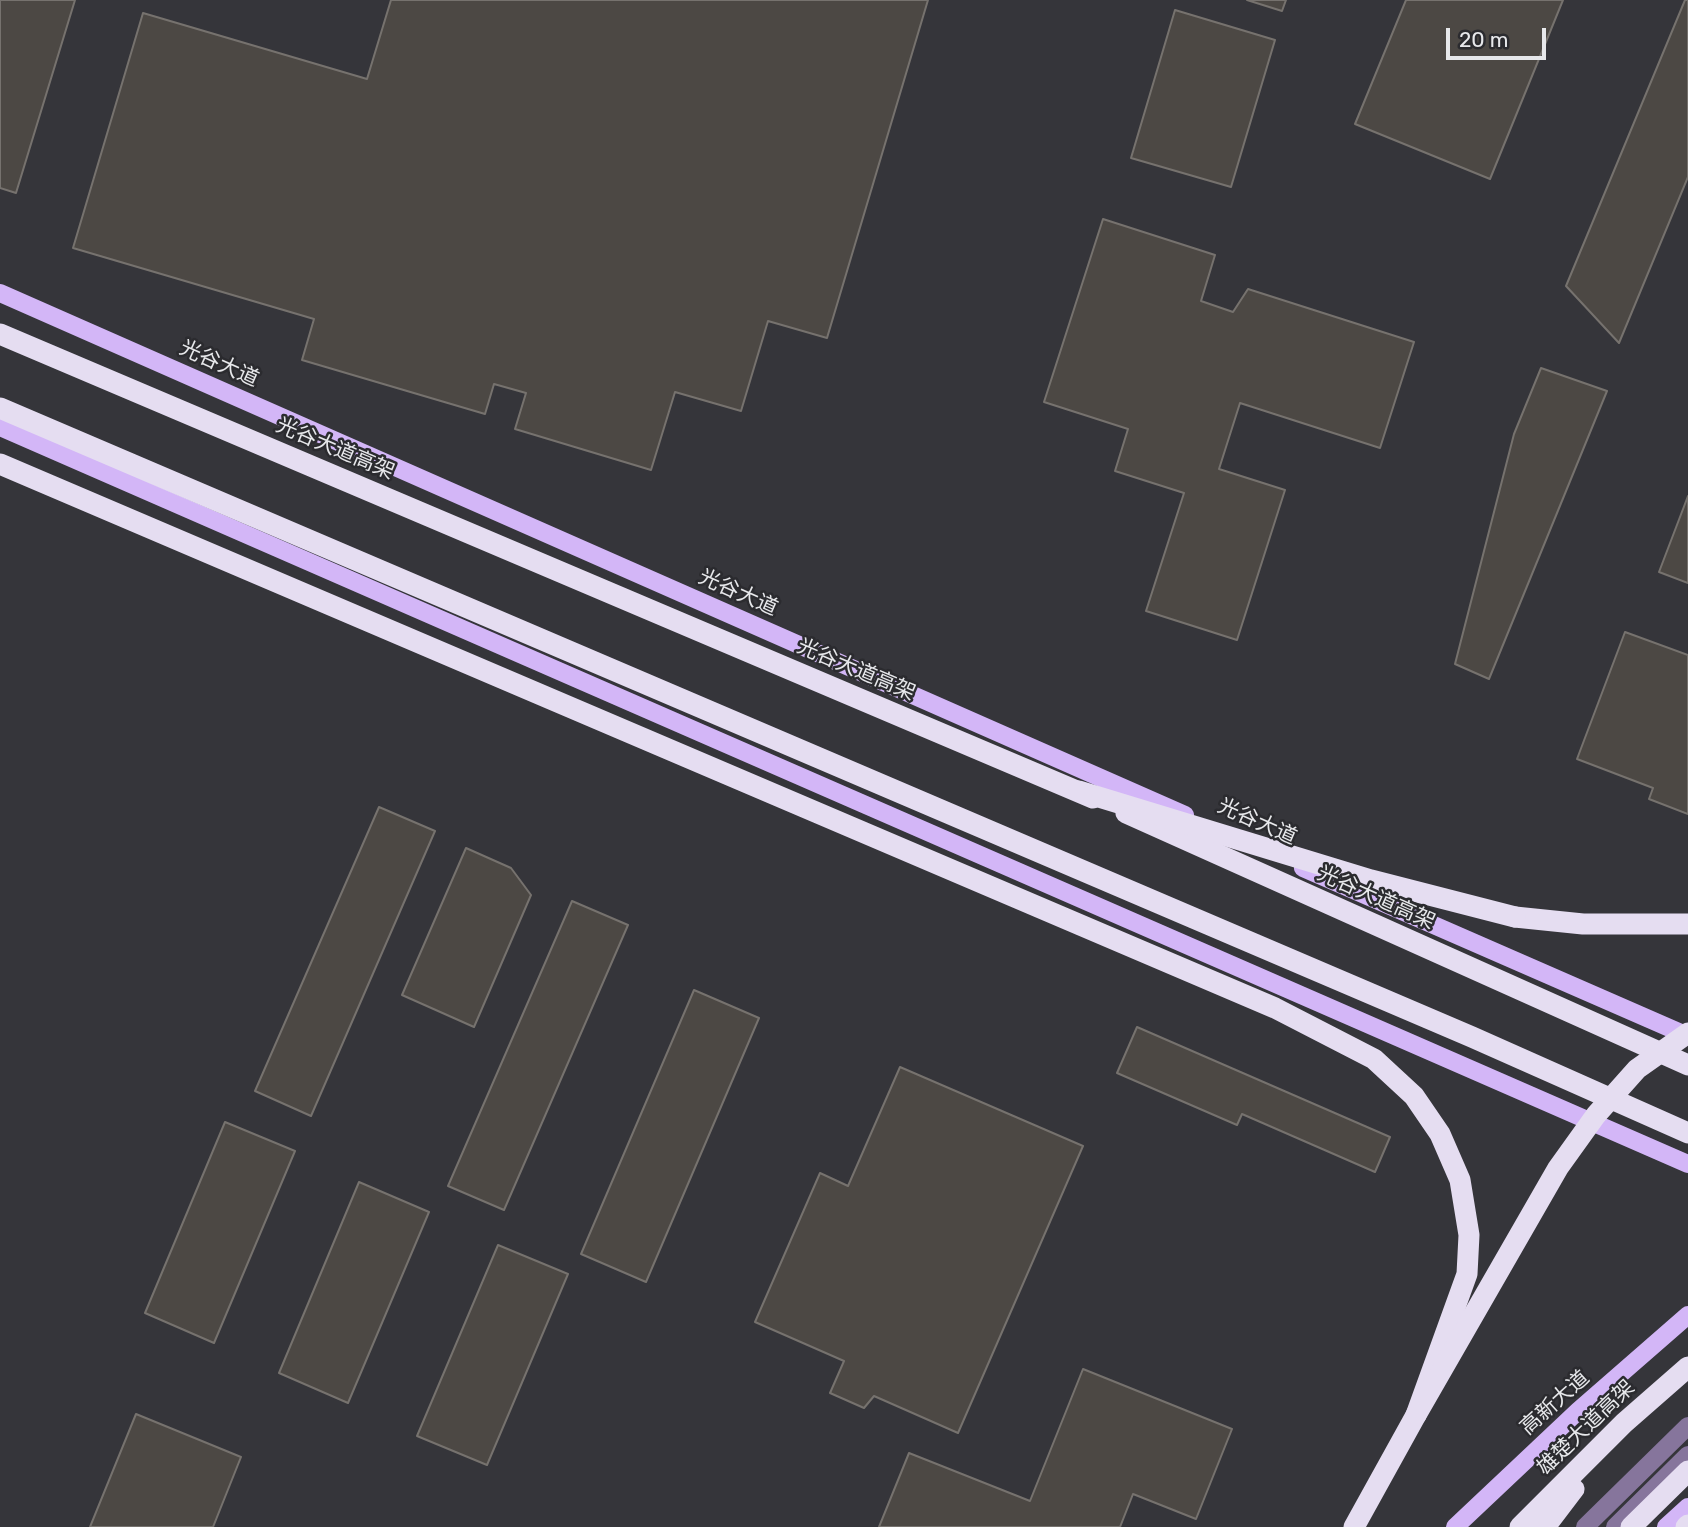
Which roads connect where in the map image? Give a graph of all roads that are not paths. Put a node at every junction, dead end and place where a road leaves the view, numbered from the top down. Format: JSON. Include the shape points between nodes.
{"nodes":[{"id":1,"x":0,"y":293,"type":"edge"},
{"id":2,"x":0,"y":334,"type":"edge"},
{"id":3,"x":0,"y":408,"type":"edge"},
{"id":4,"x":0,"y":427,"type":"edge"},
{"id":5,"x":0,"y":464,"type":"edge"},
{"id":6,"x":1079,"y":791,"type":"junction"},
{"id":7,"x":1688,"y":924,"type":"edge"},
{"id":8,"x":1688,"y":1035,"type":"edge"},
{"id":9,"x":1688,"y":1065,"type":"edge"},
{"id":10,"x":1587,"y":1090,"type":"junction"},
{"id":11,"x":1688,"y":1133,"type":"edge"},
{"id":12,"x":1688,"y":1141,"type":"edge"},
{"id":13,"x":1688,"y":1164,"type":"edge"},
{"id":14,"x":1688,"y":1315,"type":"edge"},
{"id":15,"x":1688,"y":1367,"type":"edge"},
{"id":16,"x":1416,"y":1415,"type":"junction"},
{"id":17,"x":1624,"y":1423,"type":"junction"},
{"id":18,"x":1688,"y":1426,"type":"edge"},
{"id":19,"x":1688,"y":1455,"type":"edge"},
{"id":20,"x":1688,"y":1471,"type":"edge"},
{"id":21,"x":1688,"y":1507,"type":"edge"},
{"id":22,"x":1354,"y":1527,"type":"edge"},
{"id":23,"x":1455,"y":1527,"type":"edge"},
{"id":24,"x":1520,"y":1527,"type":"edge"},
{"id":25,"x":1545,"y":1527,"type":"edge"},
{"id":26,"x":1585,"y":1527,"type":"edge"},
{"id":27,"x":1615,"y":1527,"type":"edge"},
{"id":28,"x":1631,"y":1527,"type":"edge"},
{"id":29,"x":1666,"y":1527,"type":"edge"}],
"edges":[{"from":1,"to":8,"type":"main road","name":"光谷大道"},
{"from":2,"to":6,"type":"highway","name":"光谷大道高架"},
{"from":3,"to":10,"type":"highway","via":[[1447,1026]]},
{"from":4,"to":13,"type":"main road"},
{"from":5,"to":16,"type":"highway","bridge":true,"via":[[1276,1009],[1374,1059],[1414,1096],[1440,1134],[1460,1180],[1469,1236],[1467,1274]]},
{"from":6,"to":7,"type":"highway","bridge":true,"via":[[1371,880],[1515,917],[1583,924]]},
{"from":6,"to":9,"type":"highway","name":"光谷大道高架","bridge":true},
{"from":8,"to":16,"type":"highway","bridge":true,"via":[[1637,1069],[1558,1168]]},
{"from":10,"to":11,"type":"highway"},
{"from":10,"to":12,"type":"highway"},
{"from":14,"to":23,"type":"main road","name":"高新大道","via":[[1578,1410]]},
{"from":15,"to":17,"type":"highway","name":"雄楚大道高架"},
{"from":16,"to":22,"type":"highway"},
{"from":17,"to":24,"type":"highway","name":"雄楚大道高架"},
{"from":17,"to":25,"type":"highway"},
{"from":18,"to":26,"type":"lane"},
{"from":19,"to":27,"type":"lane"},
{"from":20,"to":28,"type":"highway"},
{"from":21,"to":29,"type":"main road"}]}
